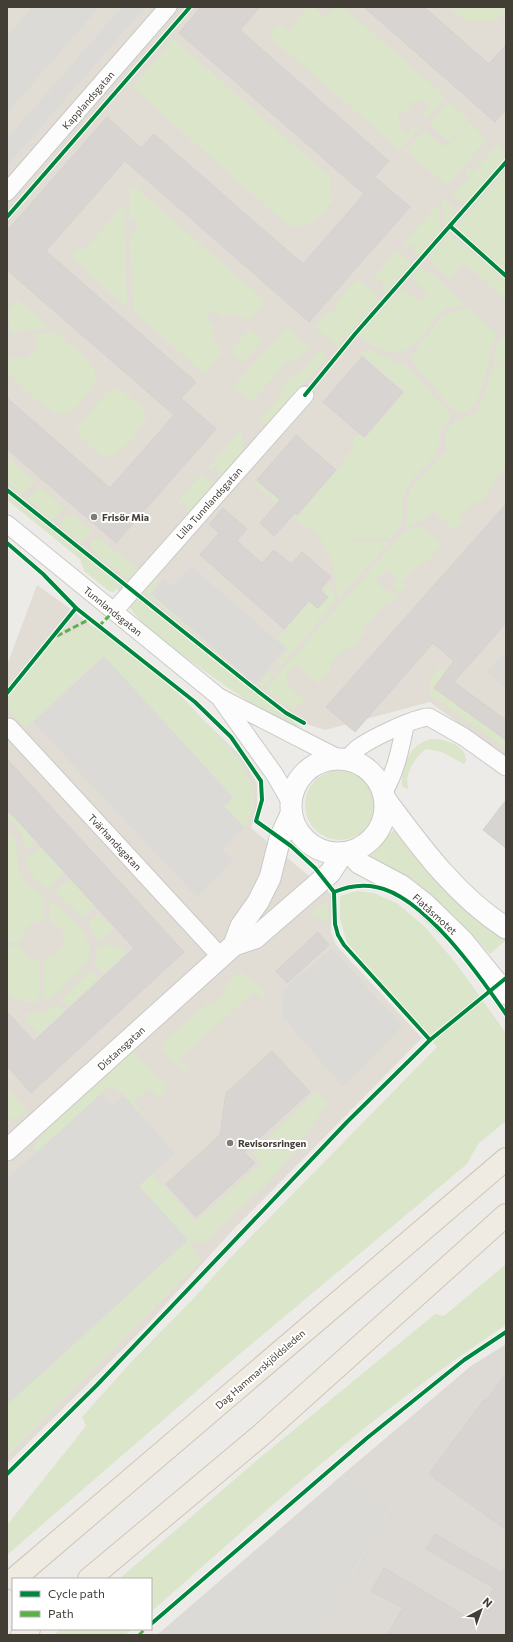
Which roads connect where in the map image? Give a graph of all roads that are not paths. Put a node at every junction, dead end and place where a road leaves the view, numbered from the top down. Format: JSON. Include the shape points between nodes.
{"nodes":[{"id":1,"x":168,"y":7,"type":"edge"},
{"id":2,"x":7,"y":192,"type":"edge"},
{"id":3,"x":305,"y":395,"type":"dead end"},
{"id":4,"x":7,"y":524,"type":"edge"},
{"id":5,"x":114,"y":611,"type":"junction"},
{"id":6,"x":219,"y":697,"type":"junction"},
{"id":7,"x":405,"y":726,"type":"junction"},
{"id":8,"x":9,"y":727,"type":"dead end"},
{"id":9,"x":343,"y":759,"type":"junction"},
{"id":10,"x":506,"y":767,"type":"edge"},
{"id":11,"x":384,"y":796,"type":"junction"},
{"id":12,"x":291,"y":809,"type":"junction"},
{"id":13,"x":346,"y":852,"type":"junction"},
{"id":14,"x":506,"y":928,"type":"edge"},
{"id":15,"x":228,"y":951,"type":"junction"},
{"id":16,"x":506,"y":994,"type":"edge"},
{"id":17,"x":10,"y":1142,"type":"edge"},
{"id":18,"x":506,"y":1159,"type":"edge"},
{"id":19,"x":506,"y":1215,"type":"edge"},
{"id":20,"x":506,"y":1236,"type":"edge"},
{"id":21,"x":260,"y":1436,"type":"junction"},
{"id":22,"x":16,"y":1578,"type":"edge"},
{"id":23,"x":90,"y":1578,"type":"edge"}],
"edges":[{"from":1,"to":2,"type":"street","name":"Kapplandsgatan"},
{"from":3,"to":5,"type":"street","name":"Lilla Tunnlandsgatan"},
{"from":4,"to":5,"type":"street","name":"Tunnlandsgatan"},
{"from":5,"to":6,"type":"street","name":"Tunnlandsgatan"},
{"from":6,"to":9,"type":"street","name":"Tunnlandsgatan"},
{"from":6,"to":12,"type":"street","name":"Tunnlandsgatan","via":[[275,775]]},
{"from":7,"to":9,"type":"street","via":[[387,732]]},
{"from":7,"to":10,"type":"street","via":[[423,717],[435,719]]},
{"from":7,"to":11,"type":"street","via":[[392,780]]},
{"from":8,"to":15,"type":"street","name":"Tvärhandsgatan"},
{"from":9,"to":11,"type":"street","via":[[370,771],[378,781]]},
{"from":9,"to":12,"type":"street","via":[[318,763],[306,771],[294,789]]},
{"from":11,"to":13,"type":"street","via":[[385,813],[377,832],[368,843]]},
{"from":11,"to":14,"type":"street","via":[[442,873],[481,910]]},
{"from":12,"to":13,"type":"street","via":[[299,833],[314,847],[333,853]]},
{"from":12,"to":15,"type":"street","name":"Distansgatan","via":[[280,838],[270,878]]},
{"from":13,"to":15,"type":"street","name":"Distansgatan","via":[[330,873],[255,938]]},
{"from":13,"to":16,"type":"street","name":"Flatåsmotet","via":[[360,863],[402,886],[425,904],[456,933]]},
{"from":15,"to":17,"type":"street","name":"Distansgatan"},
{"from":18,"to":22,"type":"main road","name":"Dag Hammarskjöldsleden"},
{"from":19,"to":21,"type":"main road"},
{"from":20,"to":21,"type":"main road"},
{"from":21,"to":23,"type":"main road"}]}
